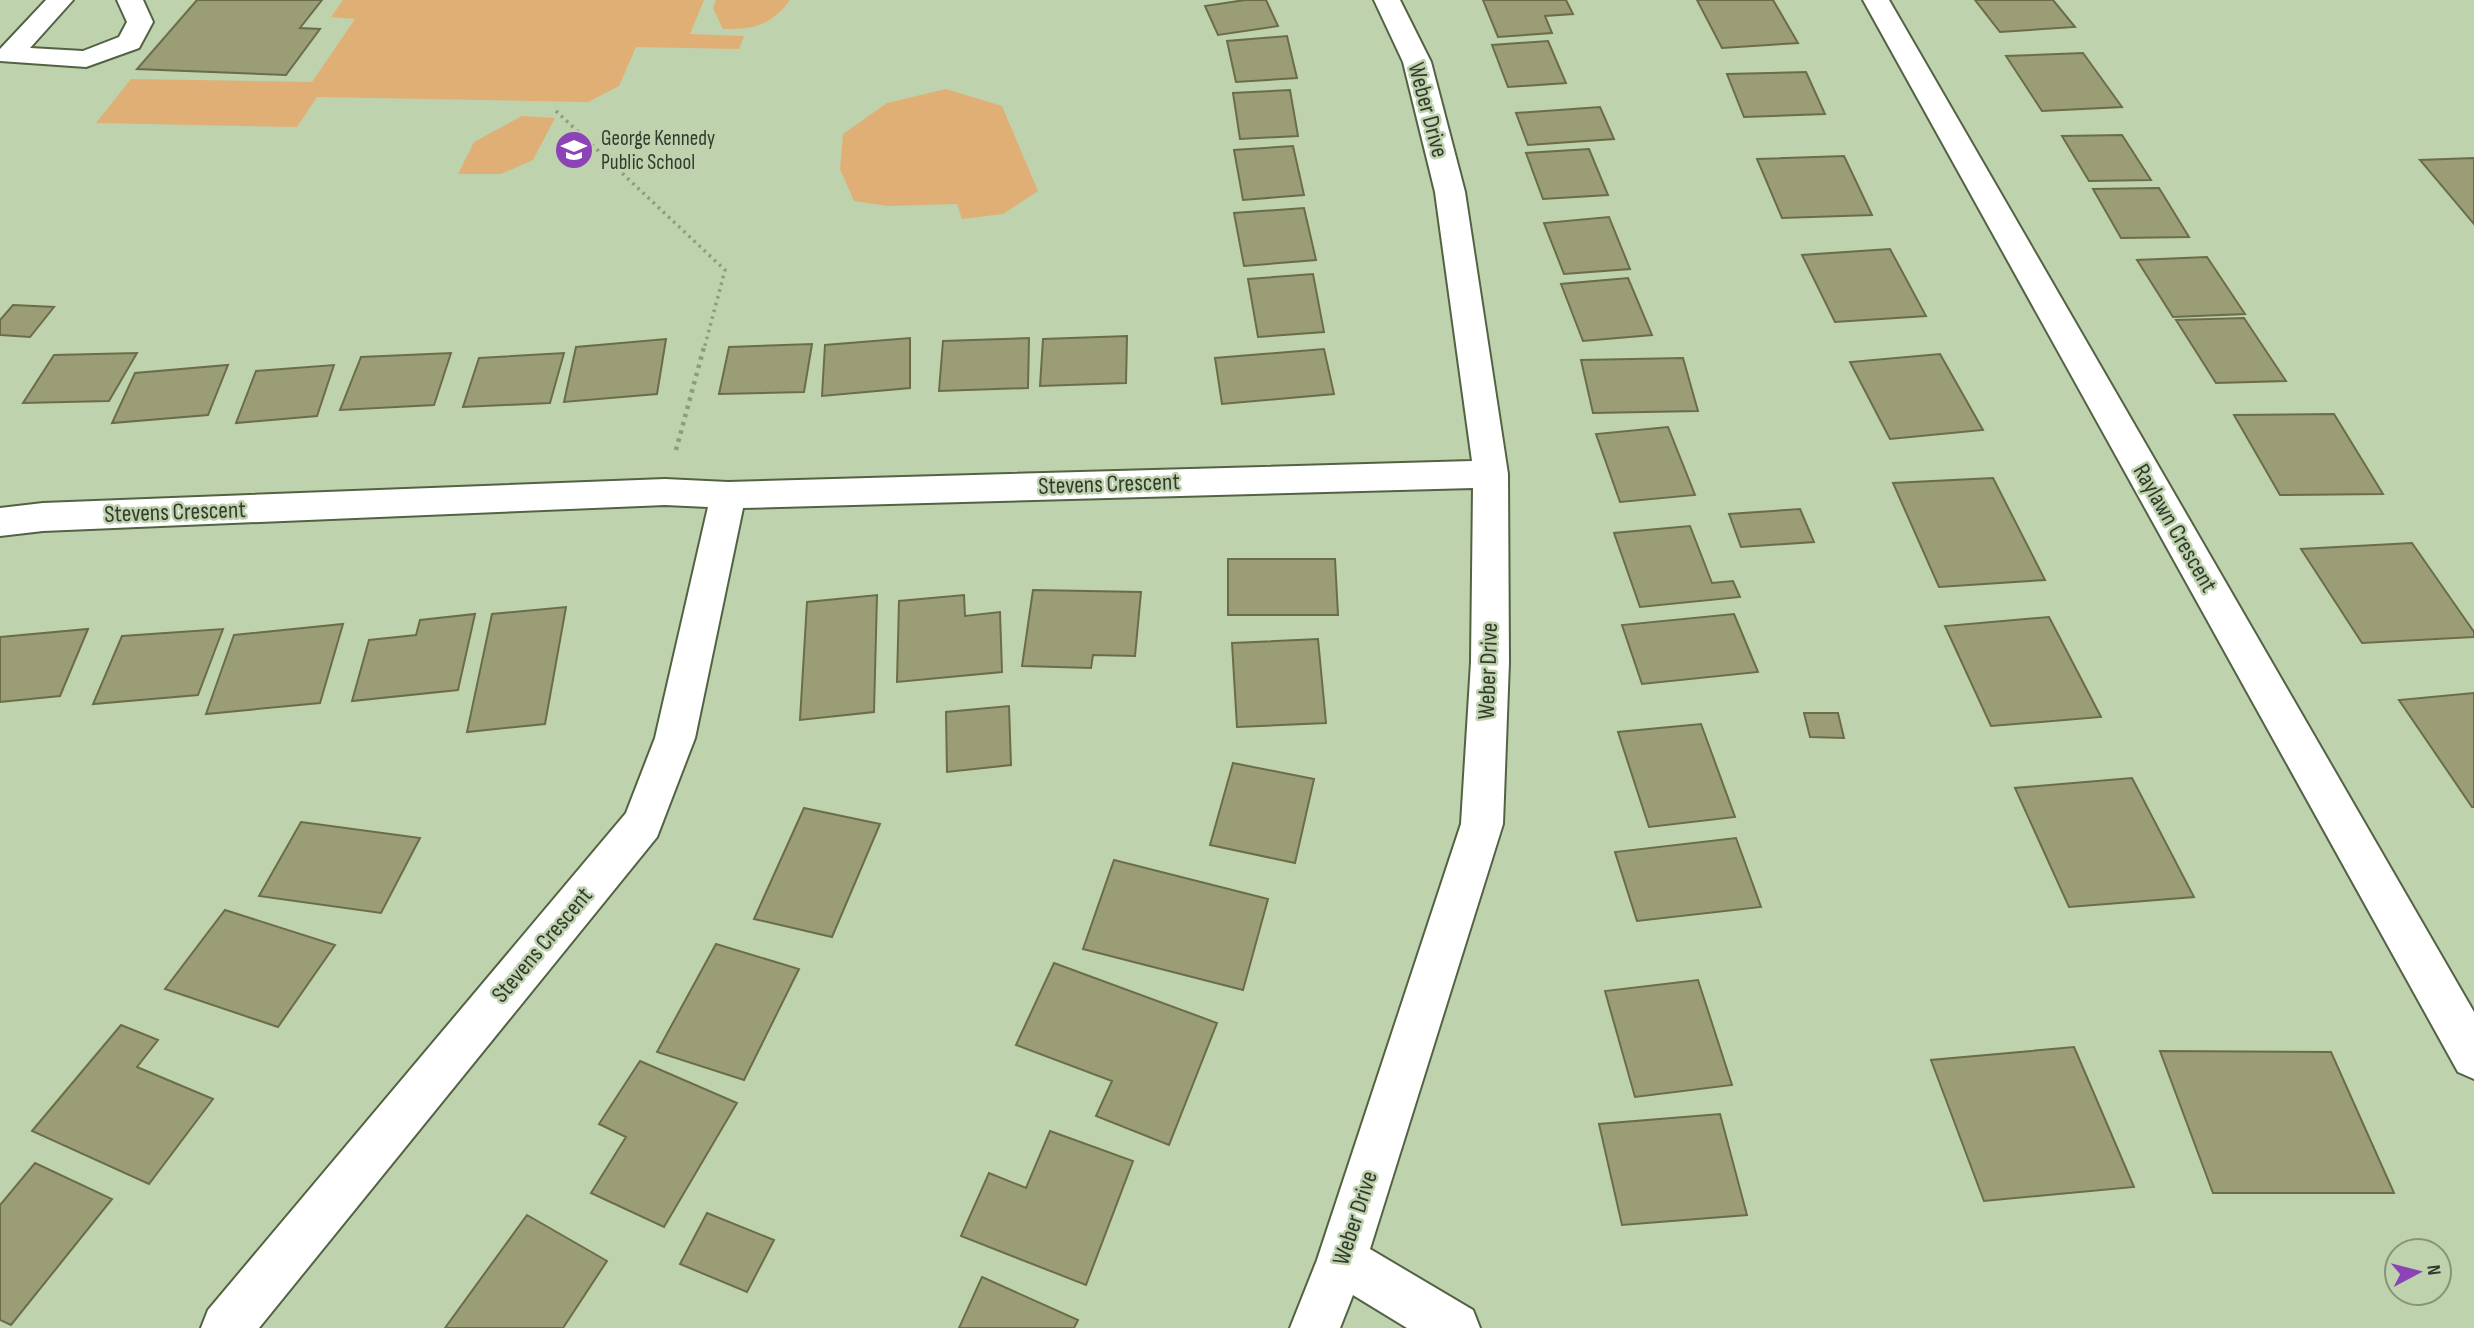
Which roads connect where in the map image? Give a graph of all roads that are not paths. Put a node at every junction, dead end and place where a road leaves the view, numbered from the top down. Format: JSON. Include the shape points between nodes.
{"nodes":[{"id":1,"x":60,"y":0,"type":"edge"},
{"id":2,"x":130,"y":0,"type":"edge"},
{"id":3,"x":1387,"y":0,"type":"edge"},
{"id":4,"x":1876,"y":0,"type":"edge"},
{"id":5,"x":1491,"y":474,"type":"junction"},
{"id":6,"x":728,"y":495,"type":"junction"},
{"id":7,"x":0,"y":522,"type":"edge"},
{"id":8,"x":2474,"y":1056,"type":"edge"},
{"id":9,"x":1342,"y":1260,"type":"junction"},
{"id":10,"x":226,"y":1328,"type":"edge"},
{"id":11,"x":1315,"y":1328,"type":"edge"},
{"id":12,"x":1455,"y":1328,"type":"edge"}],
"edges":[{"from":1,"to":2,"type":"street","via":[[9,55],[86,59],[130,42],[140,22]]},
{"from":3,"to":5,"type":"street","name":"Weber Drive","via":[[1417,62],[1450,192]]},
{"from":4,"to":8,"type":"street","name":"Raylawn Crescent"},
{"from":5,"to":6,"type":"street","name":"Stevens Crescent"},
{"from":5,"to":9,"type":"street","name":"Weber Drive","via":[[1490,662],[1482,824]]},
{"from":6,"to":7,"type":"street","name":"Stevens Crescent","via":[[665,492]]},
{"from":6,"to":10,"type":"street","name":"Stevens Crescent","via":[[676,738],[642,824]]},
{"from":9,"to":11,"type":"street","name":"Weber Drive"},
{"from":9,"to":12,"type":"street"}]}
